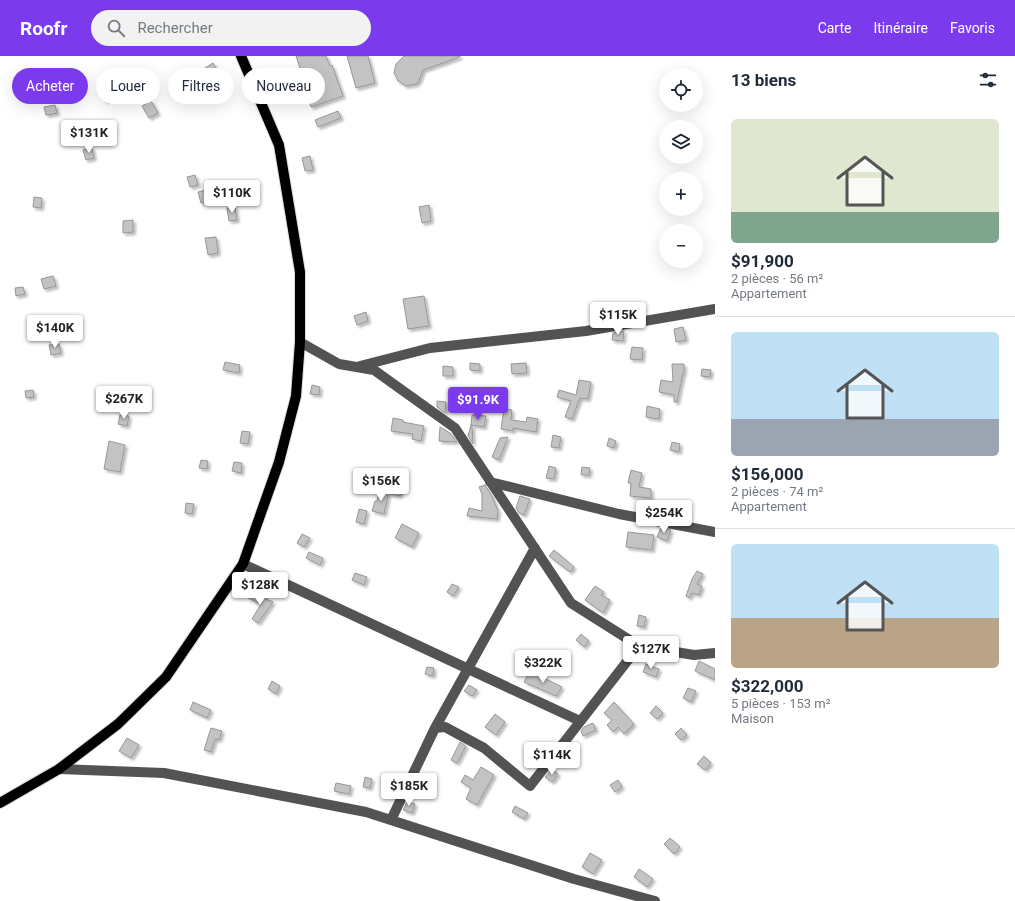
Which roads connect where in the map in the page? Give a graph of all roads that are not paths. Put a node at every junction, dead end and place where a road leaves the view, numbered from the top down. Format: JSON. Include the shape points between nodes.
{"nodes":[{"id":1,"x":241,"y":56,"type":"edge"},
{"id":2,"x":715,"y":309,"type":"edge"},
{"id":3,"x":300,"y":342,"type":"junction"},
{"id":4,"x":357,"y":367,"type":"junction"},
{"id":5,"x":490,"y":482,"type":"junction"},
{"id":6,"x":715,"y":532,"type":"edge"},
{"id":7,"x":535,"y":548,"type":"junction"},
{"id":8,"x":243,"y":564,"type":"junction"},
{"id":9,"x":639,"y":646,"type":"junction"},
{"id":10,"x":715,"y":653,"type":"edge"},
{"id":11,"x":467,"y":669,"type":"junction"},
{"id":12,"x":580,"y":721,"type":"junction"},
{"id":13,"x":435,"y":728,"type":"junction"},
{"id":14,"x":58,"y":769,"type":"junction"},
{"id":15,"x":0,"y":803,"type":"edge"},
{"id":16,"x":391,"y":820,"type":"junction"},
{"id":17,"x":655,"y":901,"type":"edge"}],
"edges":[{"from":1,"to":3,"type":"main road","via":[[279,145],[300,272]]},
{"from":2,"to":4,"type":"street","via":[[586,331],[430,348]]},
{"from":3,"to":4,"type":"street","via":[[339,364]]},
{"from":3,"to":8,"type":"main road","via":[[296,396],[281,454]]},
{"from":4,"to":5,"type":"street","via":[[374,370],[455,428]]},
{"from":5,"to":6,"type":"street","via":[[619,514]]},
{"from":5,"to":7,"type":"street"},
{"from":7,"to":9,"type":"street","via":[[571,603]]},
{"from":7,"to":11,"type":"street"},
{"from":8,"to":11,"type":"street"},
{"from":8,"to":14,"type":"main road","via":[[166,677],[118,724]]},
{"from":9,"to":10,"type":"street","via":[[694,655]]},
{"from":9,"to":12,"type":"street"},
{"from":11,"to":12,"type":"street"},
{"from":11,"to":13,"type":"street"},
{"from":12,"to":13,"type":"street","via":[[530,786],[484,748],[445,727]]},
{"from":13,"to":16,"type":"street"},
{"from":14,"to":15,"type":"main road"},
{"from":14,"to":16,"type":"street","via":[[164,773],[366,812]]},
{"from":16,"to":17,"type":"street","via":[[574,879]]}]}
